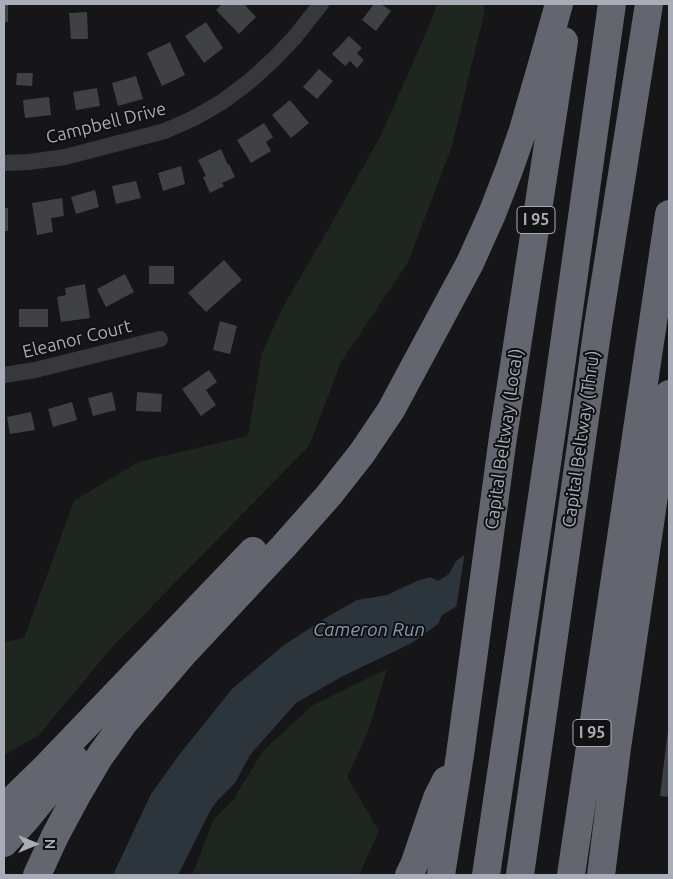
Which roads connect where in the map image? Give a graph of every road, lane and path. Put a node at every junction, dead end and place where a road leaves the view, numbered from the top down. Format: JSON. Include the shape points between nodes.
{"nodes":[{"id":1,"x":322,"y":4,"type":"edge"},
{"id":2,"x":559,"y":4,"type":"edge"},
{"id":3,"x":570,"y":4,"type":"edge"},
{"id":4,"x":612,"y":4,"type":"edge"},
{"id":5,"x":648,"y":4,"type":"edge"},
{"id":6,"x":4,"y":163,"type":"edge"},
{"id":7,"x":669,"y":214,"type":"edge"},
{"id":8,"x":160,"y":339,"type":"dead end"},
{"id":9,"x":421,"y":354,"type":"junction"},
{"id":10,"x":4,"y":376,"type":"edge"},
{"id":11,"x":669,"y":394,"type":"edge"},
{"id":12,"x":148,"y":662,"type":"junction"},
{"id":13,"x":460,"y":755,"type":"junction"},
{"id":14,"x":4,"y":808,"type":"edge"},
{"id":15,"x":4,"y":843,"type":"edge"},
{"id":16,"x":37,"y":875,"type":"edge"},
{"id":17,"x":409,"y":875,"type":"edge"},
{"id":18,"x":441,"y":875,"type":"edge"},
{"id":19,"x":486,"y":875,"type":"edge"},
{"id":20,"x":520,"y":875,"type":"edge"},
{"id":21,"x":571,"y":875,"type":"edge"},
{"id":22,"x":601,"y":875,"type":"edge"}],
"edges":[{"from":1,"to":6,"type":"street","name":"Campbell Drive","via":[[250,81],[194,118],[165,131],[65,157]]},
{"from":2,"to":9,"type":"highway","via":[[523,130],[498,197],[470,264]]},
{"from":3,"to":13,"type":"highway","name":"Capital Beltway (Local)","number":"I 95","via":[[503,437]]},
{"from":4,"to":19,"type":"highway","name":"Capital Beltway (Thru)","number":"I 95"},
{"from":5,"to":20,"type":"highway","name":"Capital Beltway (Thru)","via":[[599,316]]},
{"from":7,"to":21,"type":"highway","number":"I 95"},
{"from":8,"to":10,"type":"street","name":"Eleanor Court"},
{"from":9,"to":12,"type":"highway","via":[[369,422],[304,497]]},
{"from":9,"to":16,"type":"highway","via":[[391,410],[329,495],[123,724],[77,795]]},
{"from":11,"to":22,"type":"highway"},
{"from":12,"to":14,"type":"highway"},
{"from":12,"to":15,"type":"highway","via":[[72,763]]},
{"from":13,"to":17,"type":"highway","via":[[437,798]]},
{"from":13,"to":18,"type":"highway","name":"Capital Beltway (Local)","number":"I 95"}]}
